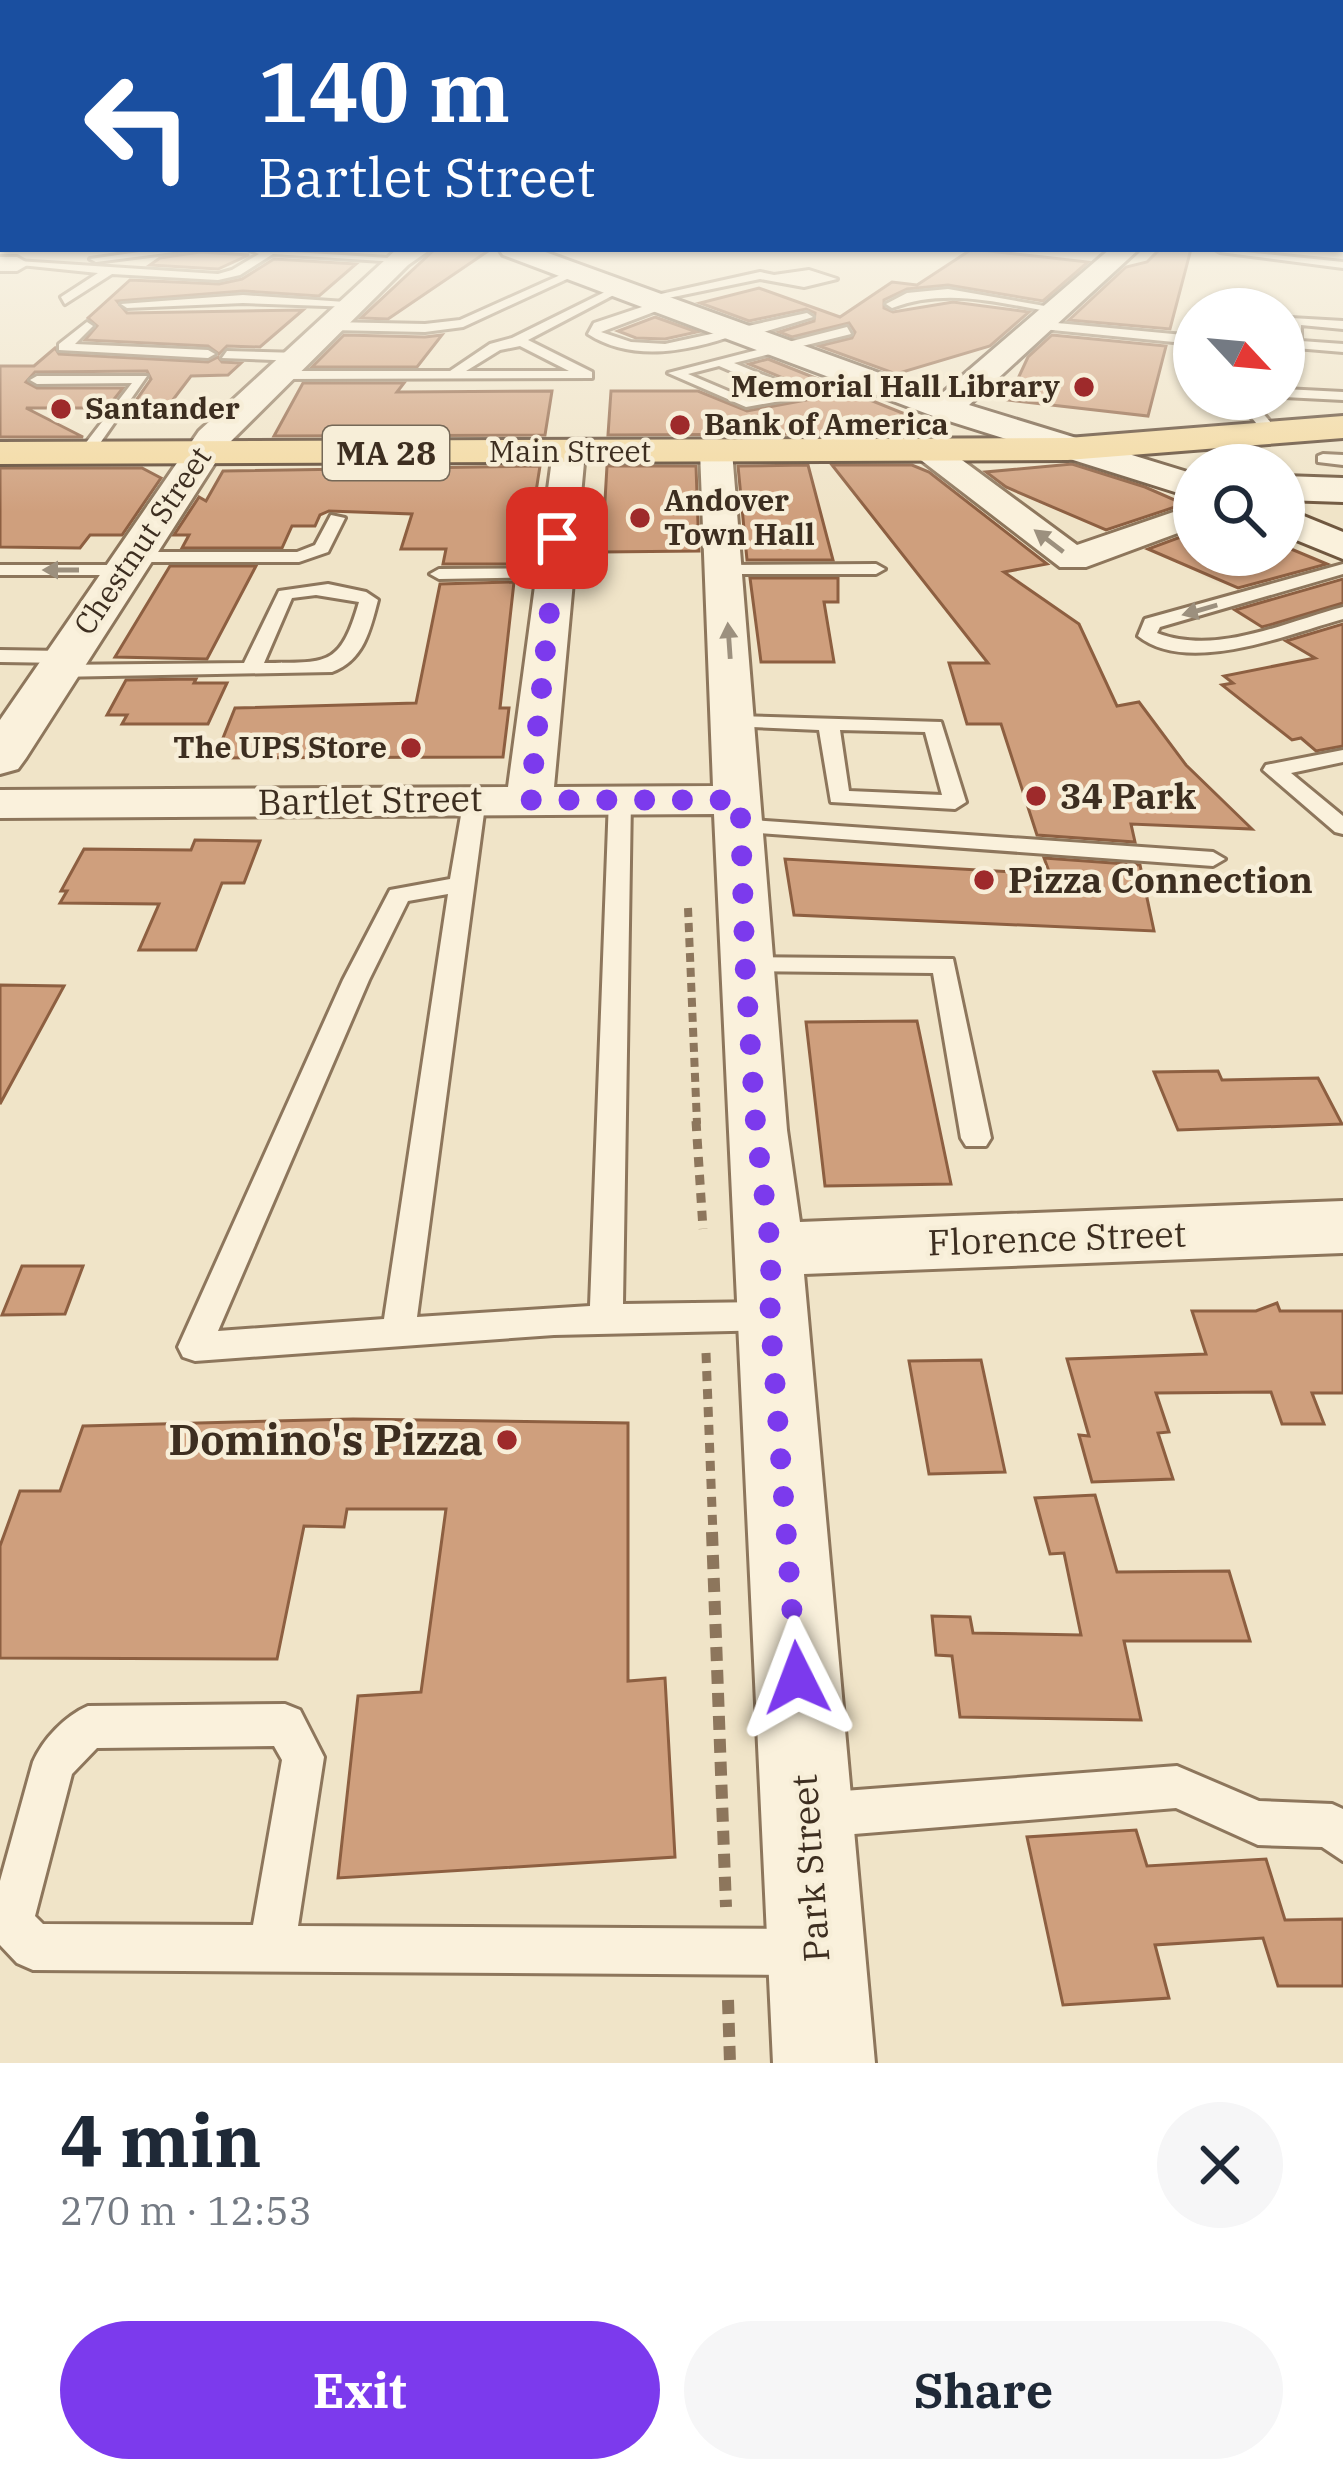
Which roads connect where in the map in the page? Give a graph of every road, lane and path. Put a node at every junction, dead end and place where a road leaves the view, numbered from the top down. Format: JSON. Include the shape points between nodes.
{"nodes":[{"id":1,"x":339,"y":319,"type":"edge"},
{"id":2,"x":370,"y":319,"type":"edge"},
{"id":3,"x":471,"y":319,"type":"edge"},
{"id":4,"x":575,"y":319,"type":"edge"},
{"id":5,"x":609,"y":319,"type":"edge"},
{"id":6,"x":706,"y":319,"type":"edge"},
{"id":7,"x":797,"y":319,"type":"edge"},
{"id":8,"x":1044,"y":319,"type":"edge"},
{"id":9,"x":1058,"y":319,"type":"edge"},
{"id":10,"x":1305,"y":322,"type":"edge"},
{"id":11,"x":1343,"y":325,"type":"edge"},
{"id":12,"x":87,"y":326,"type":"dead end"},
{"id":13,"x":740,"y":332,"type":"junction"},
{"id":14,"x":847,"y":332,"type":"dead end"},
{"id":15,"x":1173,"y":333,"type":"edge"},
{"id":16,"x":515,"y":339,"type":"junction"},
{"id":17,"x":1169,"y":340,"type":"junction"},
{"id":18,"x":1173,"y":340,"type":"edge"},
{"id":19,"x":1305,"y":345,"type":"edge"},
{"id":20,"x":1343,"y":348,"type":"edge"},
{"id":21,"x":784,"y":350,"type":"junction"},
{"id":22,"x":208,"y":354,"type":"dead end"},
{"id":23,"x":227,"y":355,"type":"dead end"},
{"id":24,"x":723,"y":362,"type":"junction"},
{"id":25,"x":290,"y":366,"type":"junction"},
{"id":26,"x":456,"y":372,"type":"junction"},
{"id":27,"x":38,"y":380,"type":"dead end"},
{"id":28,"x":1305,"y":394,"type":"edge"},
{"id":29,"x":1343,"y":396,"type":"edge"},
{"id":30,"x":945,"y":410,"type":"junction"},
{"id":31,"x":1261,"y":420,"type":"edge"},
{"id":32,"x":1343,"y":427,"type":"edge"},
{"id":33,"x":1272,"y":433,"type":"junction"},
{"id":34,"x":1207,"y":438,"type":"junction"},
{"id":35,"x":1194,"y":444,"type":"edge"},
{"id":36,"x":1068,"y":449,"type":"junction"},
{"id":37,"x":928,"y":450,"type":"junction"},
{"id":38,"x":569,"y":452,"type":"junction"},
{"id":39,"x":716,"y":452,"type":"junction"},
{"id":40,"x":0,"y":453,"type":"edge"},
{"id":41,"x":86,"y":453,"type":"junction"},
{"id":42,"x":202,"y":453,"type":"junction"},
{"id":43,"x":1343,"y":460,"type":"edge"},
{"id":44,"x":1333,"y":474,"type":"edge"},
{"id":45,"x":1173,"y":476,"type":"edge"},
{"id":46,"x":337,"y":518,"type":"dead end"},
{"id":47,"x":1173,"y":523,"type":"edge"},
{"id":48,"x":1305,"y":530,"type":"edge"},
{"id":49,"x":1343,"y":547,"type":"edge"},
{"id":50,"x":127,"y":564,"type":"junction"},
{"id":51,"x":876,"y":568,"type":"dead end"},
{"id":52,"x":1343,"y":569,"type":"edge"},
{"id":53,"x":0,"y":570,"type":"edge"},
{"id":54,"x":724,"y":570,"type":"junction"},
{"id":55,"x":552,"y":572,"type":"junction"},
{"id":56,"x":439,"y":574,"type":"dead end"},
{"id":57,"x":1343,"y":613,"type":"edge"},
{"id":58,"x":0,"y":656,"type":"edge"},
{"id":59,"x":60,"y":664,"type":"junction"},
{"id":60,"x":251,"y":669,"type":"junction"},
{"id":61,"x":735,"y":722,"type":"junction"},
{"id":62,"x":829,"y":724,"type":"junction"},
{"id":63,"x":1343,"y":756,"type":"edge"},
{"id":64,"x":0,"y":758,"type":"edge"},
{"id":65,"x":475,"y":799,"type":"junction"},
{"id":66,"x":530,"y":800,"type":"junction"},
{"id":67,"x":620,"y":800,"type":"junction"},
{"id":68,"x":0,"y":805,"type":"edge"},
{"id":69,"x":739,"y":813,"type":"junction"},
{"id":70,"x":1343,"y":827,"type":"edge"},
{"id":71,"x":1213,"y":859,"type":"dead end"},
{"id":72,"x":461,"y":885,"type":"junction"},
{"id":73,"x":688,"y":904,"type":"dead end"},
{"id":74,"x":745,"y":965,"type":"junction"},
{"id":75,"x":976,"y":1138,"type":"dead end"},
{"id":76,"x":1343,"y":1226,"type":"edge"},
{"id":77,"x":738,"y":1287,"type":"junction"},
{"id":78,"x":606,"y":1315,"type":"junction"},
{"id":79,"x":398,"y":1335,"type":"junction"},
{"id":80,"x":807,"y":1816,"type":"junction"},
{"id":81,"x":1343,"y":1839,"type":"edge"},
{"id":82,"x":272,"y":1949,"type":"junction"},
{"id":83,"x":728,"y":1951,"type":"junction"},
{"id":84,"x":817,"y":1952,"type":"junction"},
{"id":85,"x":730,"y":2063,"type":"edge"},
{"id":86,"x":824,"y":2063,"type":"edge"}],
"edges":[{"from":1,"to":25,"type":"main road","name":"Chestnut Street"},
{"from":2,"to":3,"type":"lane","via":[[425,328]]},
{"from":4,"to":16,"type":"lane"},
{"from":5,"to":13,"type":"lane","via":[[594,334],[650,351]]},
{"from":6,"to":13,"type":"main road"},
{"from":7,"to":13,"type":"lane"},
{"from":8,"to":30,"type":"main road"},
{"from":9,"to":17,"type":"lane"},
{"from":10,"to":11,"type":"lane"},
{"from":12,"to":22,"type":"lane","via":[[64,347]]},
{"from":13,"to":21,"type":"main road"},
{"from":14,"to":21,"type":"lane"},
{"from":15,"to":17,"type":"lane"},
{"from":16,"to":26,"type":"lane"},
{"from":16,"to":26,"type":"lane","via":[[587,375]]},
{"from":17,"to":18,"type":"lane"},
{"from":19,"to":20,"type":"lane"},
{"from":21,"to":24,"type":"lane"},
{"from":21,"to":30,"type":"main road"},
{"from":23,"to":25,"type":"lane"},
{"from":24,"to":24,"type":"lane","via":[[675,373],[746,403],[798,394]]},
{"from":25,"to":26,"type":"lane"},
{"from":25,"to":42,"type":"main road","name":"Chestnut Street"},
{"from":27,"to":41,"type":"lane","via":[[142,379]]},
{"from":28,"to":29,"type":"lane"},
{"from":30,"to":36,"type":"main road"},
{"from":30,"to":37,"type":"main road","via":[[942,437]]},
{"from":31,"to":33,"type":"lane"},
{"from":32,"to":33,"type":"main road","number":"MA 28"},
{"from":33,"to":34,"type":"main road","number":"MA 28"},
{"from":34,"to":35,"type":"main road"},
{"from":34,"to":36,"type":"main road","number":"MA 28"},
{"from":36,"to":37,"type":"main road","name":"Main Street","number":"MA 28"},
{"from":36,"to":45,"type":"main road"},
{"from":37,"to":39,"type":"main road","name":"Main Street","number":"MA 28"},
{"from":47,"to":37,"type":"street","one_way":true,"via":[[1073,559]]},
{"from":38,"to":39,"type":"main road","name":"Main Street","number":"MA 28"},
{"from":38,"to":42,"type":"main road","name":"Main Street","number":"MA 28"},
{"from":38,"to":55,"type":"street"},
{"from":39,"to":54,"type":"street","name":"Park Street"},
{"from":40,"to":41,"type":"main road","name":"Main Street","number":"MA 28"},
{"from":41,"to":42,"type":"main road","name":"Main Street","number":"MA 28"},
{"from":42,"to":50,"type":"main road","name":"Chestnut Street"},
{"from":43,"to":44,"type":"lane"},
{"from":46,"to":50,"type":"lane","via":[[322,548],[299,557]]},
{"from":48,"to":49,"type":"main road"},
{"from":50,"to":53,"type":"lane","one_way":true},
{"from":50,"to":59,"type":"main road","name":"Chestnut Street"},
{"from":51,"to":54,"type":"lane"},
{"from":52,"to":57,"type":"lane","one_way":true,"via":[[1152,623],[1148,636],[1208,647]]},
{"from":61,"to":54,"type":"street","name":"Park Street","one_way":true},
{"from":55,"to":56,"type":"lane"},
{"from":55,"to":66,"type":"street"},
{"from":58,"to":59,"type":"lane"},
{"from":59,"to":60,"type":"lane"},
{"from":59,"to":64,"type":"main road","name":"Chestnut Street"},
{"from":60,"to":60,"type":"lane","via":[[341,662],[352,654],[369,600],[346,591],[285,595]]},
{"from":61,"to":62,"type":"lane"},
{"from":61,"to":69,"type":"street","name":"Park Street"},
{"from":62,"to":62,"type":"lane","via":[[934,726],[955,802],[839,797]]},
{"from":63,"to":70,"type":"lane","via":[[1274,770]]},
{"from":65,"to":66,"type":"street","name":"Bartlet Street"},
{"from":65,"to":68,"type":"street","name":"Bartlet Street"},
{"from":65,"to":72,"type":"lane"},
{"from":66,"to":67,"type":"street","name":"Bartlet Street"},
{"from":67,"to":69,"type":"street","name":"Bartlet Street"},
{"from":67,"to":78,"type":"lane"},
{"from":69,"to":71,"type":"lane"},
{"from":69,"to":74,"type":"street","name":"Park Street"},
{"from":72,"to":79,"type":"lane"},
{"from":72,"to":79,"type":"lane","via":[[399,895],[194,1347]]},
{"from":73,"to":77,"type":"path","via":[[688,987]]},
{"from":74,"to":75,"type":"lane","via":[[944,965]]},
{"from":74,"to":77,"type":"street","name":"Park Street","via":[[756,1130]]},
{"from":76,"to":77,"type":"street","name":"Florence Street"},
{"from":77,"to":78,"type":"lane"},
{"from":77,"to":80,"type":"street","name":"Park Street"},
{"from":77,"to":83,"type":"path"},
{"from":78,"to":79,"type":"lane"},
{"from":80,"to":81,"type":"lane","via":[[1177,1787],[1258,1823],[1332,1826]]},
{"from":80,"to":84,"type":"street","name":"Park Street"},
{"from":82,"to":82,"type":"lane","via":[[33,1947],[11,1923],[55,1762],[88,1727],[285,1725],[303,1757]]},
{"from":82,"to":83,"type":"lane"},
{"from":83,"to":84,"type":"lane"},
{"from":83,"to":85,"type":"path"},
{"from":84,"to":86,"type":"street","name":"Park Street"}]}
